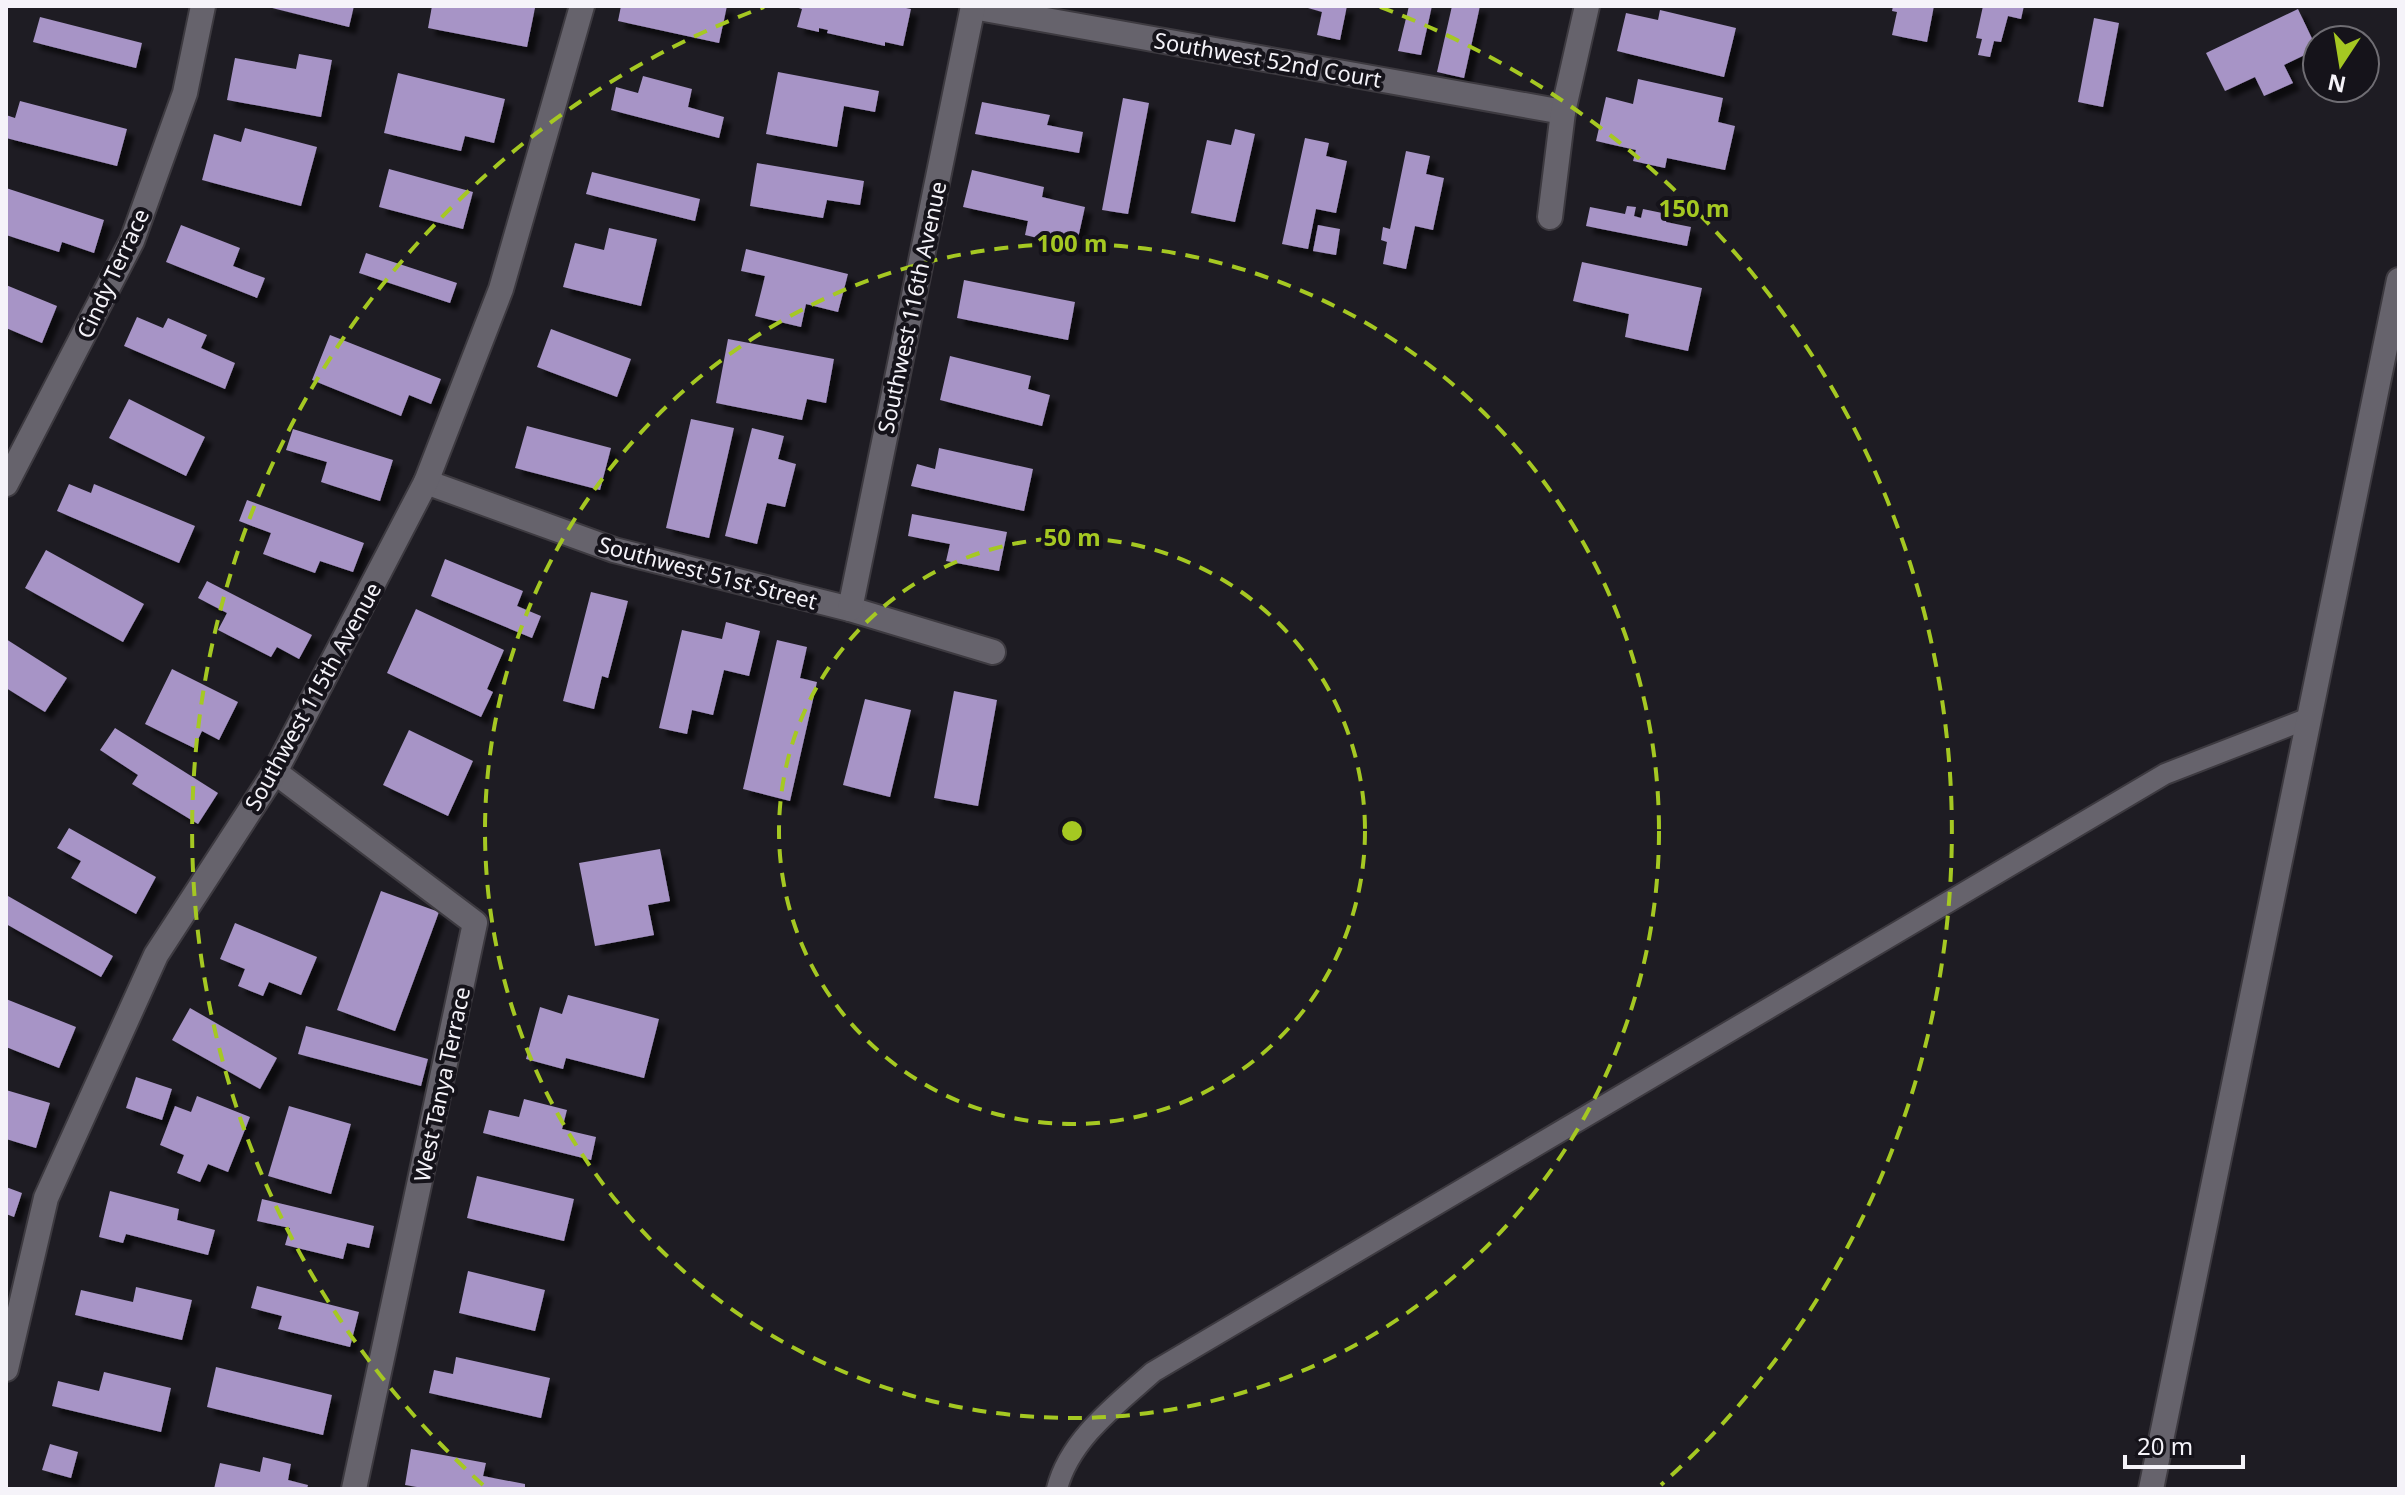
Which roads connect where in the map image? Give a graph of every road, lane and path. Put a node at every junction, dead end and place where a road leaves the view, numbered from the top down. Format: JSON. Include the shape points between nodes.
{"nodes":[{"id":1,"x":203,"y":6,"type":"edge"},
{"id":2,"x":582,"y":6,"type":"edge"},
{"id":3,"x":973,"y":6,"type":"edge"},
{"id":4,"x":1587,"y":6,"type":"edge"},
{"id":5,"x":1563,"y":112,"type":"junction"},
{"id":6,"x":1550,"y":217,"type":"dead end"},
{"id":7,"x":2399,"y":280,"type":"edge"},
{"id":8,"x":426,"y":482,"type":"junction"},
{"id":9,"x":6,"y":484,"type":"edge"},
{"id":10,"x":850,"y":609,"type":"junction"},
{"id":11,"x":993,"y":652,"type":"dead end"},
{"id":12,"x":2309,"y":718,"type":"junction"},
{"id":13,"x":275,"y":772,"type":"junction"},
{"id":14,"x":6,"y":1369,"type":"edge"},
{"id":15,"x":354,"y":1489,"type":"edge"},
{"id":16,"x":1057,"y":1489,"type":"edge"},
{"id":17,"x":2151,"y":1489,"type":"edge"}],
"edges":[{"from":1,"to":9,"type":"street","name":"Cindy Terrace","via":[[185,93],[132,241]]},
{"from":2,"to":8,"type":"street","name":"Southwest 115th Avenue","via":[[501,289]]},
{"from":3,"to":5,"type":"street","name":"Southwest 52nd Court"},
{"from":3,"to":10,"type":"street","name":"Southwest 116th Avenue"},
{"from":4,"to":5,"type":"street"},
{"from":5,"to":6,"type":"street"},
{"from":7,"to":12,"type":"street"},
{"from":8,"to":10,"type":"street","name":"Southwest 51st Street","via":[[614,550]]},
{"from":8,"to":13,"type":"street","name":"Southwest 115th Avenue"},
{"from":10,"to":11,"type":"street","name":"Southwest 51st Street"},
{"from":12,"to":16,"type":"lane","via":[[2165,774],[1153,1372],[1102,1416],[1062,1467]]},
{"from":12,"to":17,"type":"street"},
{"from":13,"to":14,"type":"street","name":"Southwest 115th Avenue","via":[[156,955],[46,1198]]},
{"from":13,"to":15,"type":"street","name":"West Tanya Terrace","via":[[475,923]]}]}
